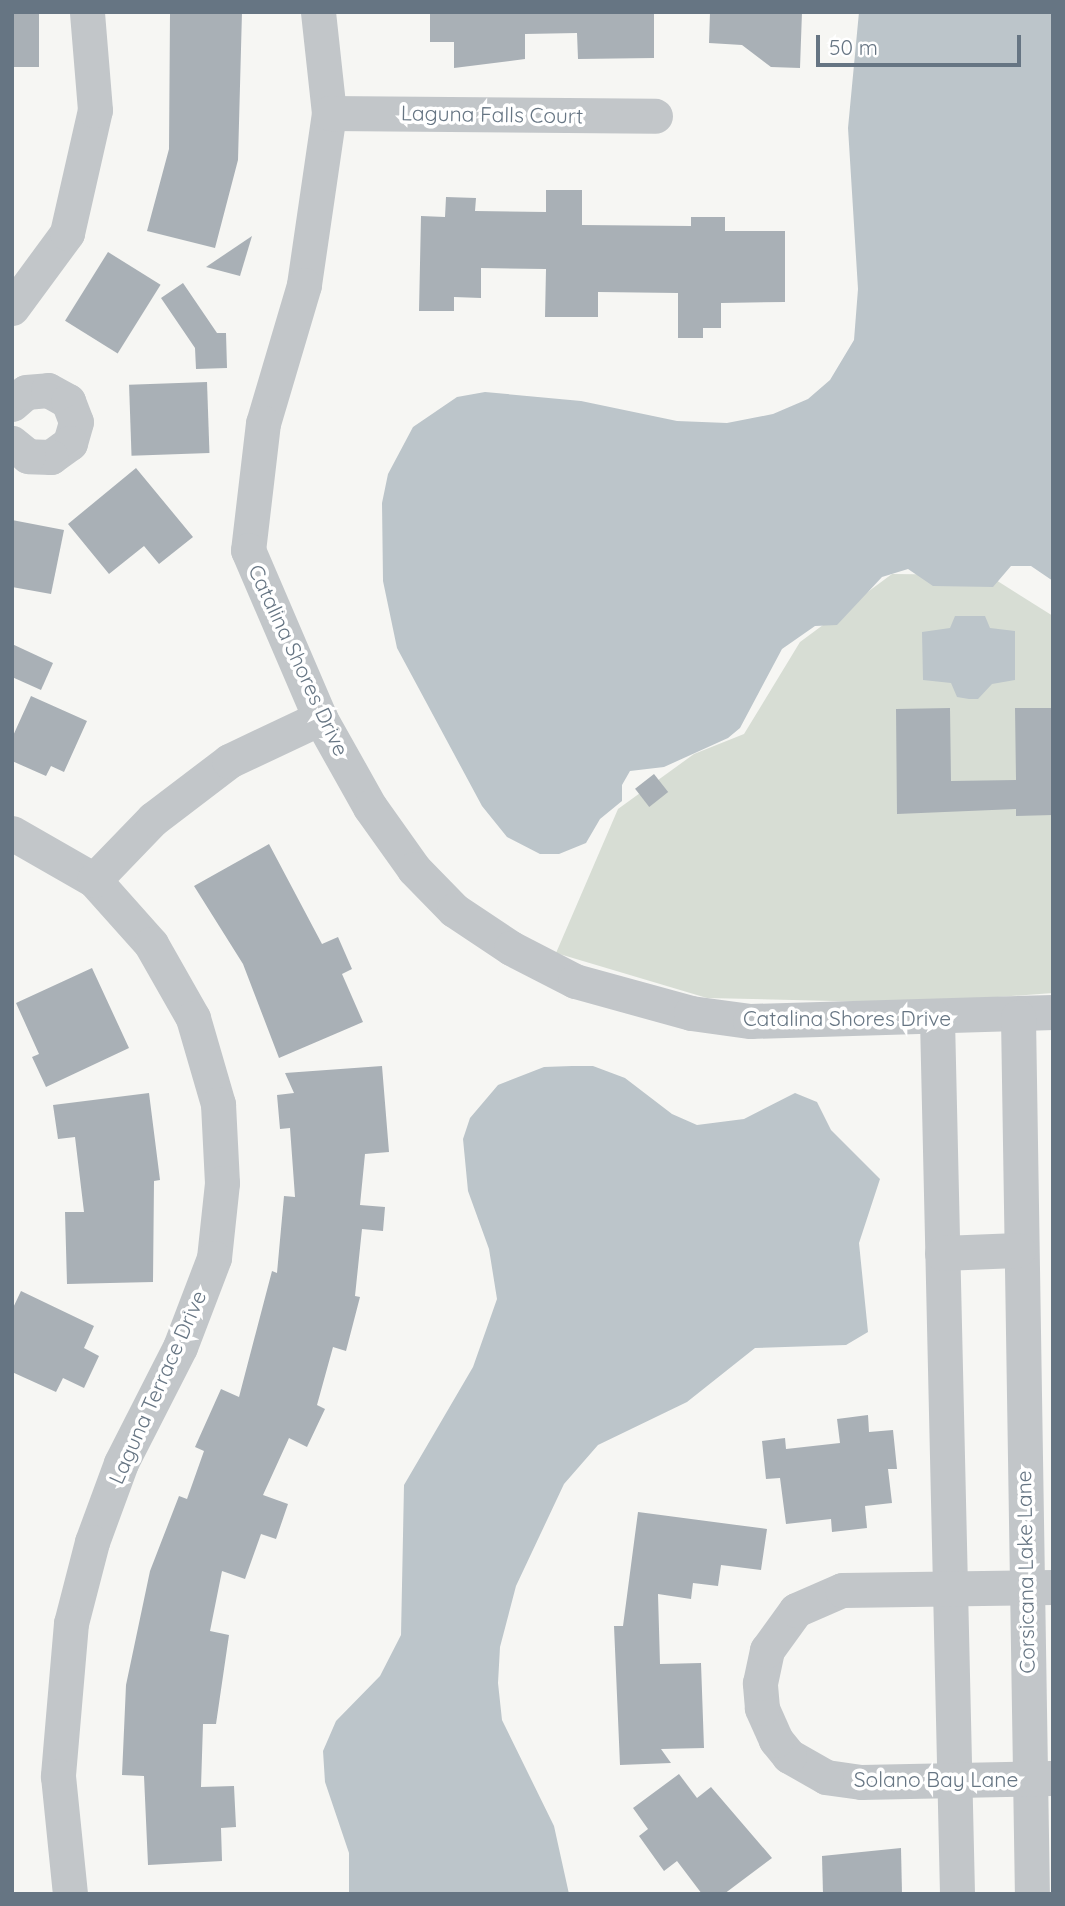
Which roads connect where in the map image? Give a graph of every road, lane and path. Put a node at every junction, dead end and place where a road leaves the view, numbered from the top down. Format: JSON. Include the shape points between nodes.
{"nodes":[{"id":1,"x":87,"y":12,"type":"edge"},
{"id":2,"x":318,"y":12,"type":"edge"},
{"id":3,"x":329,"y":113,"type":"junction"},
{"id":4,"x":655,"y":116,"type":"dead end"},
{"id":5,"x":12,"y":308,"type":"edge"},
{"id":6,"x":15,"y":396,"type":"edge"},
{"id":7,"x":12,"y":443,"type":"edge"},
{"id":8,"x":320,"y":718,"type":"junction"},
{"id":9,"x":12,"y":834,"type":"edge"},
{"id":10,"x":94,"y":880,"type":"junction"},
{"id":11,"x":1053,"y":1012,"type":"edge"},
{"id":12,"x":1018,"y":1017,"type":"junction"},
{"id":13,"x":936,"y":1019,"type":"junction"},
{"id":14,"x":1018,"y":1250,"type":"junction"},
{"id":15,"x":942,"y":1253,"type":"junction"},
{"id":16,"x":1039,"y":1587,"type":"edge"},
{"id":17,"x":950,"y":1590,"type":"junction"},
{"id":18,"x":1041,"y":1778,"type":"edge"},
{"id":19,"x":954,"y":1780,"type":"junction"},
{"id":20,"x":70,"y":1894,"type":"edge"},
{"id":21,"x":957,"y":1894,"type":"edge"},
{"id":22,"x":1032,"y":1894,"type":"edge"}],
"edges":[{"from":1,"to":5,"type":"street","via":[[94,110],[67,233]]},
{"from":2,"to":3,"type":"street","name":"Catalina Shores Drive"},
{"from":3,"to":4,"type":"street","name":"Laguna Falls Court"},
{"from":3,"to":8,"type":"street","name":"Catalina Shores Drive","via":[[304,285],[263,423],[248,550]]},
{"from":6,"to":7,"type":"street","via":[[37,389],[59,394],[74,411],[75,433],[51,457],[28,456]]},
{"from":8,"to":10,"type":"street","via":[[229,761],[153,819]]},
{"from":8,"to":13,"type":"street","name":"Catalina Shores Drive","via":[[370,807],[454,910],[511,948],[575,981],[691,1013],[750,1021]]},
{"from":9,"to":10,"type":"street","name":"Laguna Terrace Drive"},
{"from":10,"to":20,"type":"street","name":"Laguna Terrace Drive","via":[[151,944],[193,1018],[218,1104],[222,1183],[214,1258],[180,1347],[121,1463],[92,1542],[71,1623],[58,1776]]},
{"from":11,"to":12,"type":"street","name":"Catalina Shores Drive"},
{"from":12,"to":13,"type":"street","name":"Catalina Shores Drive"},
{"from":12,"to":14,"type":"street","name":"Corsicana Lake Lane"},
{"from":13,"to":15,"type":"street"},
{"from":14,"to":15,"type":"street"},
{"from":14,"to":16,"type":"street","name":"Corsicana Lake Lane"},
{"from":15,"to":17,"type":"street"},
{"from":16,"to":17,"type":"street","name":"Solano Bay Lane"},
{"from":16,"to":18,"type":"street","name":"Corsicana Lake Lane"},
{"from":17,"to":19,"type":"street"},
{"from":17,"to":19,"type":"street","name":"Solano Bay Lane","via":[[842,1590],[796,1610],[767,1650],[760,1683],[762,1709],[776,1740],[789,1756],[826,1777]]},
{"from":18,"to":19,"type":"street","name":"Solano Bay Lane"},
{"from":18,"to":22,"type":"street","name":"Corsicana Lake Lane"},
{"from":19,"to":21,"type":"street"}]}
